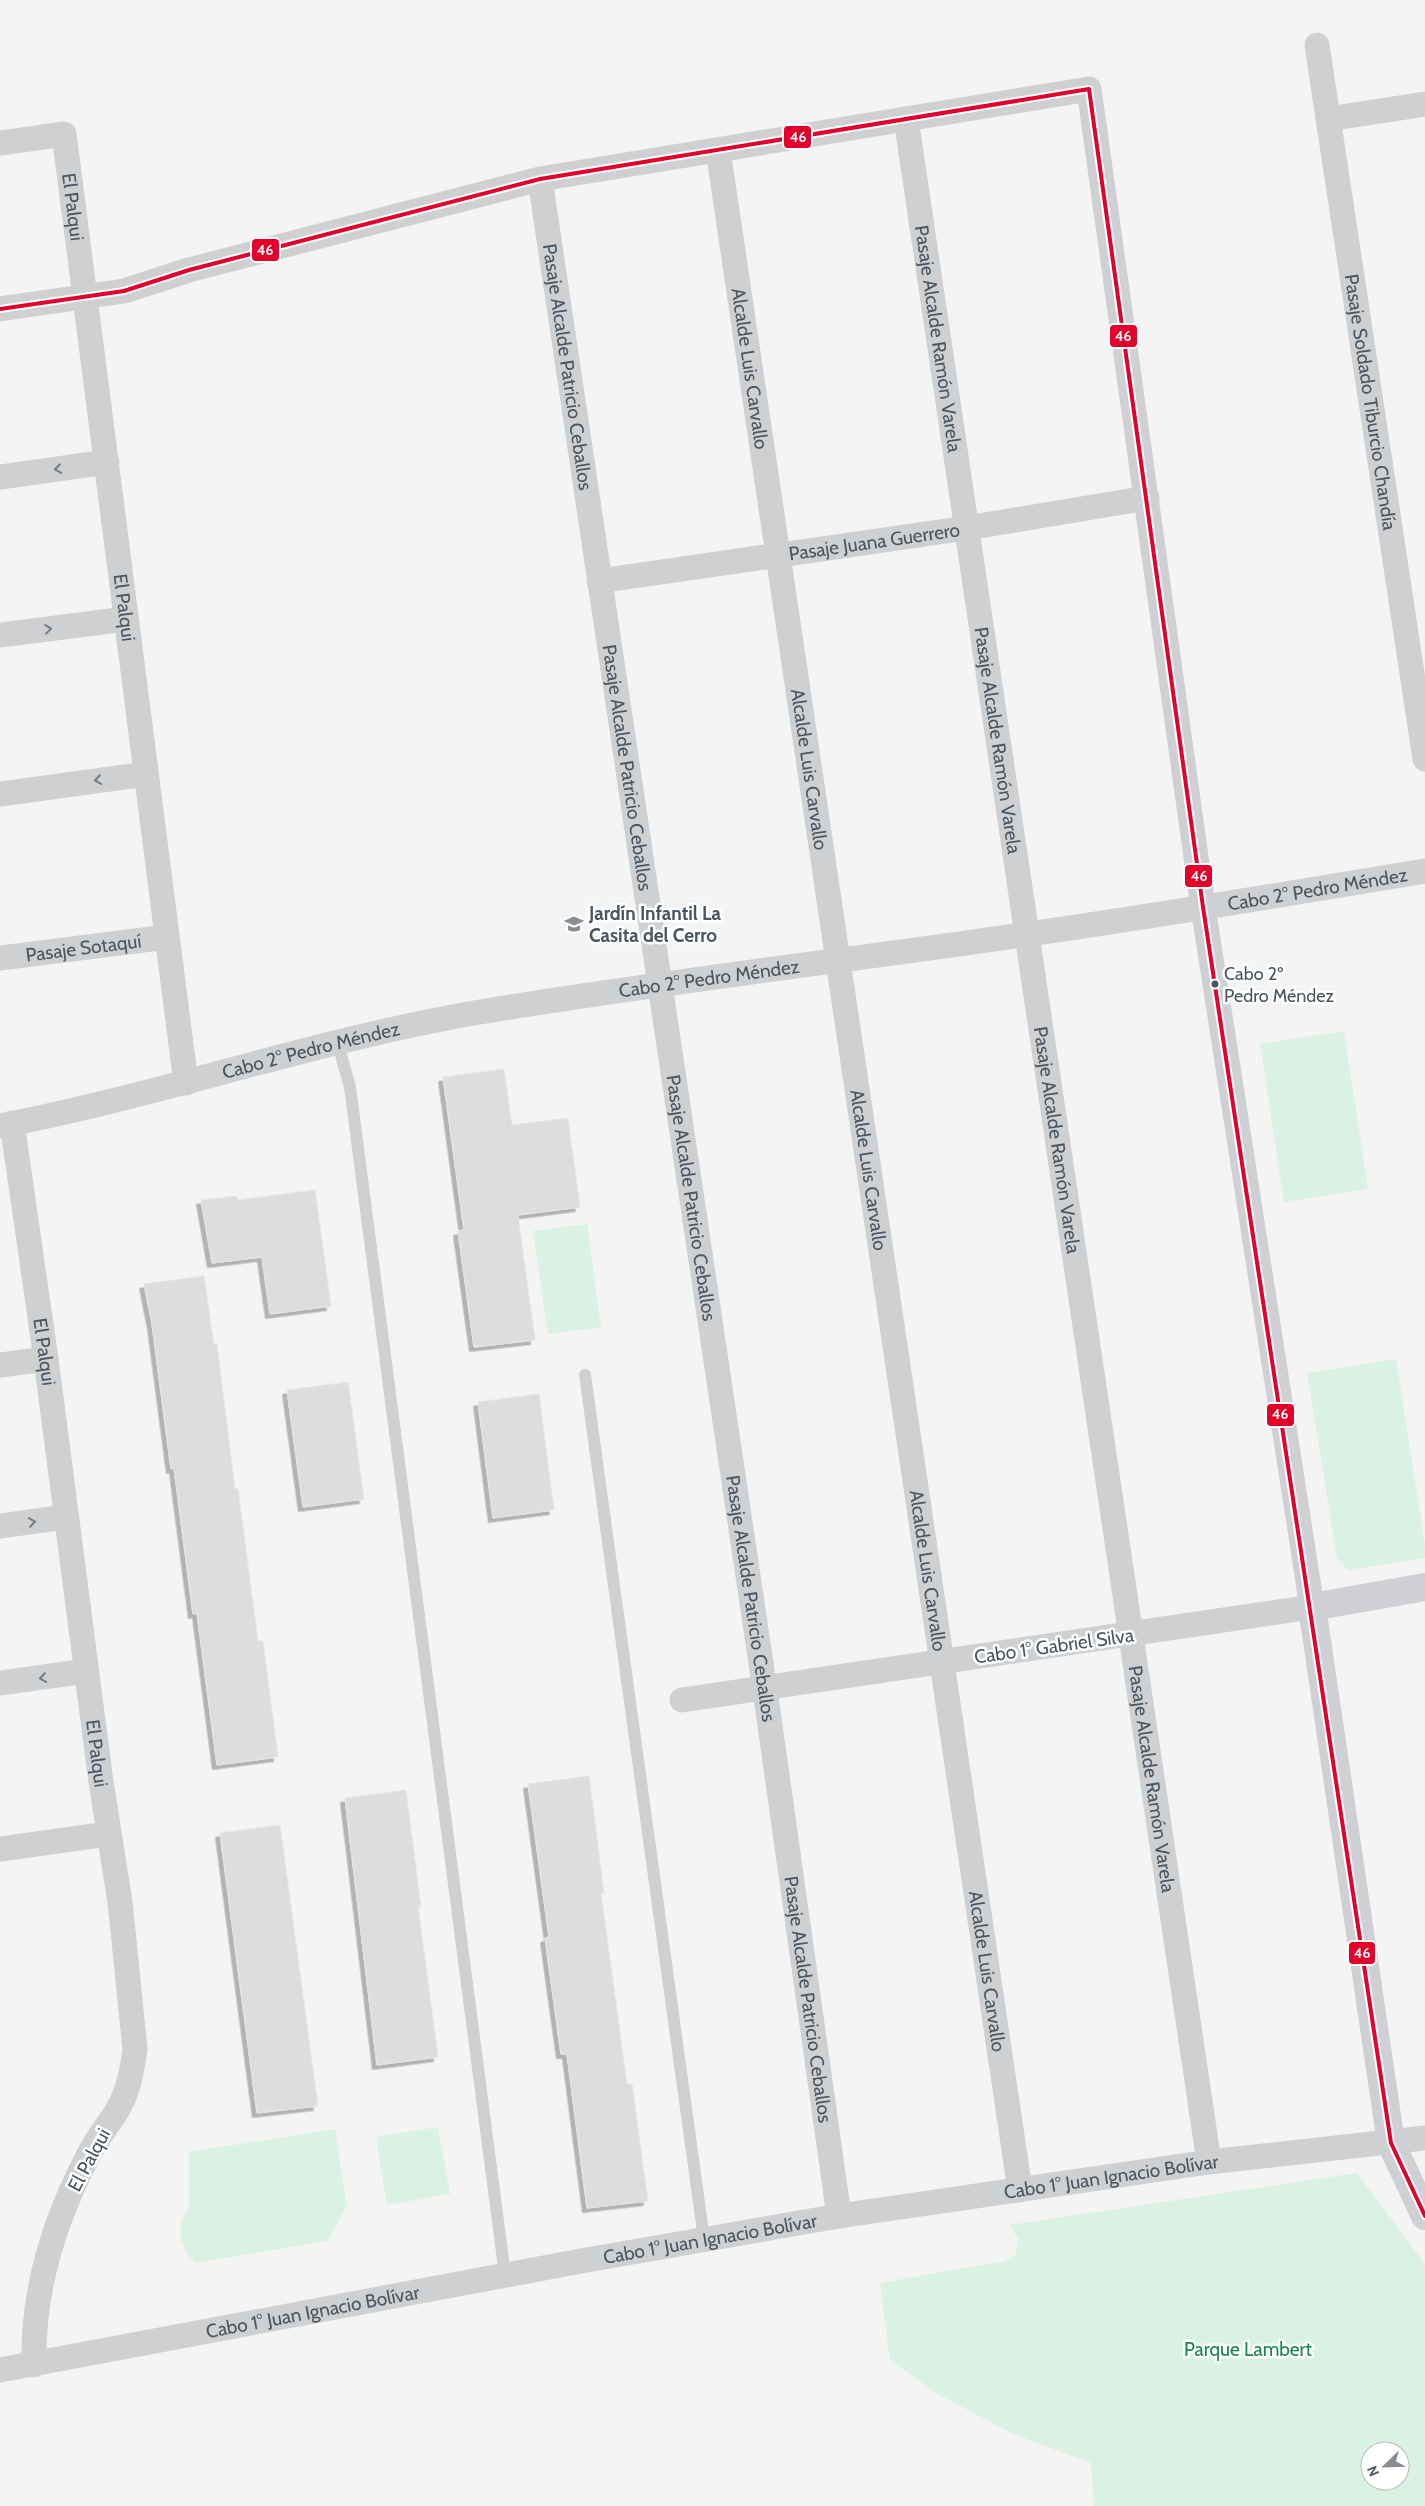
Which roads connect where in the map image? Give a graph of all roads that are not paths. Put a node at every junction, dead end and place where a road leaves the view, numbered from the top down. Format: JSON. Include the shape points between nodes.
{"nodes":[{"id":1,"x":1317,"y":45,"type":"dead end"},
{"id":2,"x":1425,"y":104,"type":"edge"},
{"id":3,"x":906,"y":119,"type":"junction"},
{"id":4,"x":1328,"y":119,"type":"junction"},
{"id":5,"x":0,"y":143,"type":"edge"},
{"id":6,"x":718,"y":150,"type":"junction"},
{"id":7,"x":540,"y":179,"type":"junction"},
{"id":8,"x":85,"y":298,"type":"junction"},
{"id":9,"x":0,"y":309,"type":"edge"},
{"id":10,"x":107,"y":462,"type":"junction"},
{"id":11,"x":0,"y":477,"type":"edge"},
{"id":12,"x":1147,"y":498,"type":"junction"},
{"id":13,"x":967,"y":528,"type":"junction"},
{"id":14,"x":778,"y":554,"type":"junction"},
{"id":15,"x":598,"y":581,"type":"junction"},
{"id":16,"x":126,"y":619,"type":"junction"},
{"id":17,"x":0,"y":635,"type":"edge"},
{"id":18,"x":1425,"y":759,"type":"edge"},
{"id":19,"x":146,"y":774,"type":"junction"},
{"id":20,"x":0,"y":794,"type":"edge"},
{"id":21,"x":1425,"y":871,"type":"edge"},
{"id":22,"x":1203,"y":907,"type":"junction"},
{"id":23,"x":1028,"y":934,"type":"junction"},
{"id":24,"x":167,"y":937,"type":"junction"},
{"id":25,"x":0,"y":958,"type":"edge"},
{"id":26,"x":838,"y":960,"type":"junction"},
{"id":27,"x":660,"y":984,"type":"junction"},
{"id":28,"x":337,"y":1041,"type":"junction"},
{"id":29,"x":186,"y":1083,"type":"junction"},
{"id":30,"x":6,"y":1125,"type":"edge"},
{"id":31,"x":46,"y":1359,"type":"junction"},
{"id":32,"x":0,"y":1365,"type":"edge"},
{"id":33,"x":585,"y":1375,"type":"dead end"},
{"id":34,"x":65,"y":1517,"type":"junction"},
{"id":35,"x":0,"y":1526,"type":"edge"},
{"id":36,"x":1425,"y":1587,"type":"edge"},
{"id":37,"x":1312,"y":1607,"type":"junction"},
{"id":38,"x":1132,"y":1635,"type":"junction"},
{"id":39,"x":942,"y":1662,"type":"junction"},
{"id":40,"x":86,"y":1671,"type":"junction"},
{"id":41,"x":0,"y":1683,"type":"edge"},
{"id":42,"x":764,"y":1690,"type":"junction"},
{"id":43,"x":682,"y":1700,"type":"dead end"},
{"id":44,"x":108,"y":1834,"type":"junction"},
{"id":45,"x":0,"y":1849,"type":"edge"},
{"id":46,"x":1425,"y":2138,"type":"edge"},
{"id":47,"x":1392,"y":2143,"type":"junction"},
{"id":48,"x":1210,"y":2162,"type":"junction"},
{"id":49,"x":1020,"y":2190,"type":"junction"},
{"id":50,"x":839,"y":2216,"type":"junction"},
{"id":51,"x":1425,"y":2216,"type":"edge"},
{"id":52,"x":704,"y":2239,"type":"junction"},
{"id":53,"x":506,"y":2275,"type":"junction"},
{"id":54,"x":34,"y":2364,"type":"junction"},
{"id":55,"x":0,"y":2370,"type":"edge"}],
"edges":[{"from":1,"to":4,"type":"street","name":"Pasaje Soldado Tiburcio Chandía"},
{"from":2,"to":4,"type":"street"},
{"from":3,"to":6,"type":"street"},
{"from":3,"to":12,"type":"street","via":[[1089,89]]},
{"from":3,"to":13,"type":"street","name":"Pasaje Alcalde Ramón Varela"},
{"from":4,"to":18,"type":"street","name":"Pasaje Soldado Tiburcio Chandía"},
{"from":5,"to":8,"type":"street","name":"El Palqui","via":[[64,134]]},
{"from":6,"to":7,"type":"street"},
{"from":6,"to":14,"type":"street","name":"Alcalde Luis Carvallo"},
{"from":7,"to":8,"type":"street","via":[[189,270],[124,291]]},
{"from":7,"to":15,"type":"street","name":"Pasaje Alcalde Patricio Ceballos"},
{"from":8,"to":9,"type":"street"},
{"from":8,"to":10,"type":"street","name":"El Palqui"},
{"from":10,"to":11,"type":"street","one_way":true},
{"from":10,"to":16,"type":"street","name":"El Palqui"},
{"from":12,"to":13,"type":"street","name":"Pasaje Juana Guerrero"},
{"from":12,"to":22,"type":"street"},
{"from":13,"to":14,"type":"street","name":"Pasaje Juana Guerrero"},
{"from":13,"to":23,"type":"street","name":"Pasaje Alcalde Ramón Varela"},
{"from":14,"to":15,"type":"street","name":"Pasaje Juana Guerrero"},
{"from":14,"to":26,"type":"street","name":"Alcalde Luis Carvallo"},
{"from":15,"to":27,"type":"street","name":"Pasaje Alcalde Patricio Ceballos"},
{"from":17,"to":16,"type":"street","one_way":true},
{"from":16,"to":19,"type":"street","name":"El Palqui"},
{"from":19,"to":20,"type":"street","one_way":true},
{"from":19,"to":24,"type":"street","name":"El Palqui"},
{"from":21,"to":22,"type":"street","name":"Cabo 2° Pedro Méndez"},
{"from":22,"to":23,"type":"street","name":"Cabo 2° Pedro Méndez"},
{"from":22,"to":37,"type":"street"},
{"from":23,"to":26,"type":"street","name":"Cabo 2° Pedro Méndez"},
{"from":23,"to":38,"type":"street","name":"Pasaje Alcalde Ramón Varela"},
{"from":24,"to":25,"type":"street","name":"Pasaje Sotaquí"},
{"from":24,"to":29,"type":"street","name":"El Palqui"},
{"from":26,"to":27,"type":"street","name":"Cabo 2° Pedro Méndez"},
{"from":26,"to":39,"type":"street","name":"Alcalde Luis Carvallo"},
{"from":27,"to":28,"type":"street","name":"Cabo 2° Pedro Méndez","via":[[472,1014]]},
{"from":27,"to":42,"type":"street","name":"Pasaje Alcalde Patricio Ceballos"},
{"from":28,"to":29,"type":"street","name":"Cabo 2° Pedro Méndez"},
{"from":28,"to":53,"type":"lane","via":[[350,1087]]},
{"from":29,"to":30,"type":"street","name":"Cabo 2° Pedro Méndez"},
{"from":30,"to":31,"type":"street","name":"El Palqui"},
{"from":31,"to":32,"type":"street"},
{"from":31,"to":34,"type":"street","name":"El Palqui"},
{"from":33,"to":52,"type":"lane"},
{"from":35,"to":34,"type":"street","one_way":true},
{"from":34,"to":40,"type":"street","name":"El Palqui"},
{"from":36,"to":37,"type":"street","name":"Cabo 1° Gabriel Silva"},
{"from":37,"to":38,"type":"street","name":"Cabo 1° Gabriel Silva"},
{"from":37,"to":47,"type":"street"},
{"from":38,"to":39,"type":"street","name":"Cabo 1° Gabriel Silva"},
{"from":38,"to":48,"type":"street","name":"Pasaje Alcalde Ramón Varela"},
{"from":39,"to":42,"type":"street","name":"Cabo 1° Gabriel Silva"},
{"from":39,"to":49,"type":"street","name":"Alcalde Luis Carvallo"},
{"from":40,"to":41,"type":"street","one_way":true},
{"from":40,"to":44,"type":"street","name":"El Palqui"},
{"from":42,"to":43,"type":"street","name":"Cabo 1° Gabriel Silva"},
{"from":42,"to":50,"type":"street","name":"Pasaje Alcalde Patricio Ceballos"},
{"from":44,"to":45,"type":"street"},
{"from":44,"to":54,"type":"street","name":"El Palqui","via":[[120,1902],[134,2026],[132,2071],[116,2113],[102,2131],[76,2179],[50,2246],[35,2308]]},
{"from":46,"to":47,"type":"street","name":"Cabo 1° Juan Ignacio Bolívar"},
{"from":47,"to":48,"type":"street","name":"Cabo 1° Juan Ignacio Bolívar"},
{"from":47,"to":51,"type":"street"},
{"from":48,"to":49,"type":"street","name":"Cabo 1° Juan Ignacio Bolívar"},
{"from":49,"to":50,"type":"street","name":"Cabo 1° Juan Ignacio Bolívar"},
{"from":50,"to":52,"type":"street","name":"Cabo 1° Juan Ignacio Bolívar"},
{"from":52,"to":53,"type":"street","name":"Cabo 1° Juan Ignacio Bolívar"},
{"from":53,"to":54,"type":"street","name":"Cabo 1° Juan Ignacio Bolívar"},
{"from":54,"to":55,"type":"street","name":"Cabo 1° Juan Ignacio Bolívar"}]}
